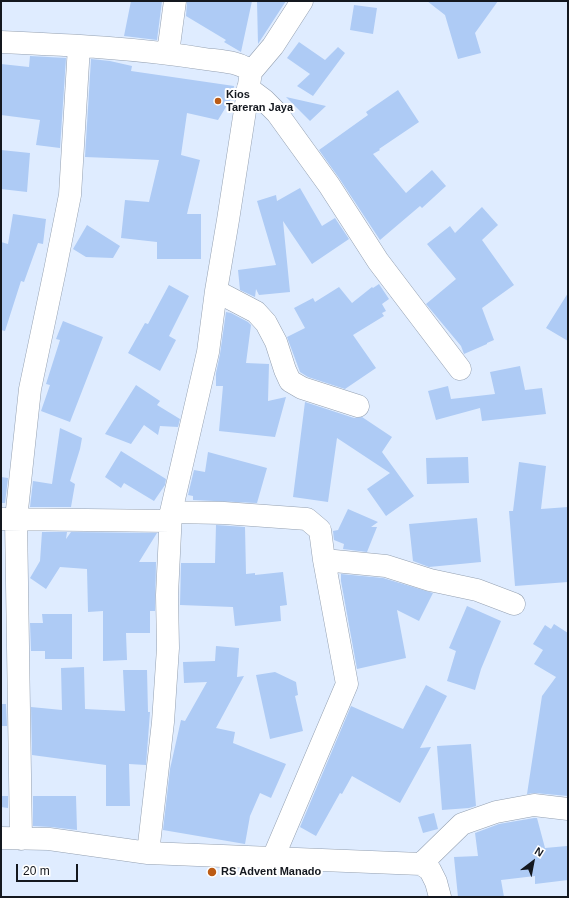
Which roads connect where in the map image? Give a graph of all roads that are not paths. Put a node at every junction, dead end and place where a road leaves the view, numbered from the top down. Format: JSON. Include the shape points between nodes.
{"nodes":[{"id":1,"x":175,"y":1,"type":"edge"},
{"id":2,"x":302,"y":1,"type":"edge"},
{"id":3,"x":1,"y":42,"type":"edge"},
{"id":4,"x":79,"y":46,"type":"junction"},
{"id":5,"x":168,"y":53,"type":"junction"},
{"id":6,"x":249,"y":80,"type":"junction"},
{"id":7,"x":216,"y":291,"type":"junction"},
{"id":8,"x":460,"y":369,"type":"dead end"},
{"id":9,"x":358,"y":406,"type":"dead end"},
{"id":10,"x":171,"y":516,"type":"junction"},
{"id":11,"x":8,"y":519,"type":"edge"},
{"id":12,"x":324,"y":560,"type":"junction"},
{"id":13,"x":514,"y":604,"type":"dead end"},
{"id":14,"x":568,"y":809,"type":"edge"},
{"id":15,"x":11,"y":838,"type":"edge"},
{"id":16,"x":148,"y":854,"type":"junction"},
{"id":17,"x":274,"y":858,"type":"junction"},
{"id":18,"x":421,"y":864,"type":"junction"},
{"id":19,"x":440,"y":897,"type":"edge"}],
"edges":[{"from":1,"to":5,"type":"street"},
{"from":2,"to":6,"type":"street"},
{"from":3,"to":4,"type":"street"},
{"from":4,"to":5,"type":"street"},
{"from":4,"to":11,"type":"street","via":[[70,195],[30,389]]},
{"from":5,"to":6,"type":"street","via":[[246,68]]},
{"from":6,"to":7,"type":"street"},
{"from":6,"to":8,"type":"street","via":[[277,113],[378,261]]},
{"from":7,"to":9,"type":"street","via":[[256,312],[266,323],[290,381],[302,388]]},
{"from":7,"to":10,"type":"street","via":[[208,352]]},
{"from":10,"to":11,"type":"street"},
{"from":10,"to":12,"type":"street","via":[[224,513],[307,519],[320,530]]},
{"from":10,"to":16,"type":"street","via":[[168,648],[163,722]]},
{"from":11,"to":15,"type":"street"},
{"from":12,"to":13,"type":"street","via":[[386,566],[430,580],[477,590]]},
{"from":12,"to":17,"type":"street","via":[[346,684]]},
{"from":14,"to":18,"type":"street","via":[[534,804],[496,812],[462,824]]},
{"from":15,"to":16,"type":"street","via":[[49,839]]},
{"from":16,"to":17,"type":"street"},
{"from":17,"to":18,"type":"street"},
{"from":18,"to":19,"type":"street","via":[[430,870]]}]}
